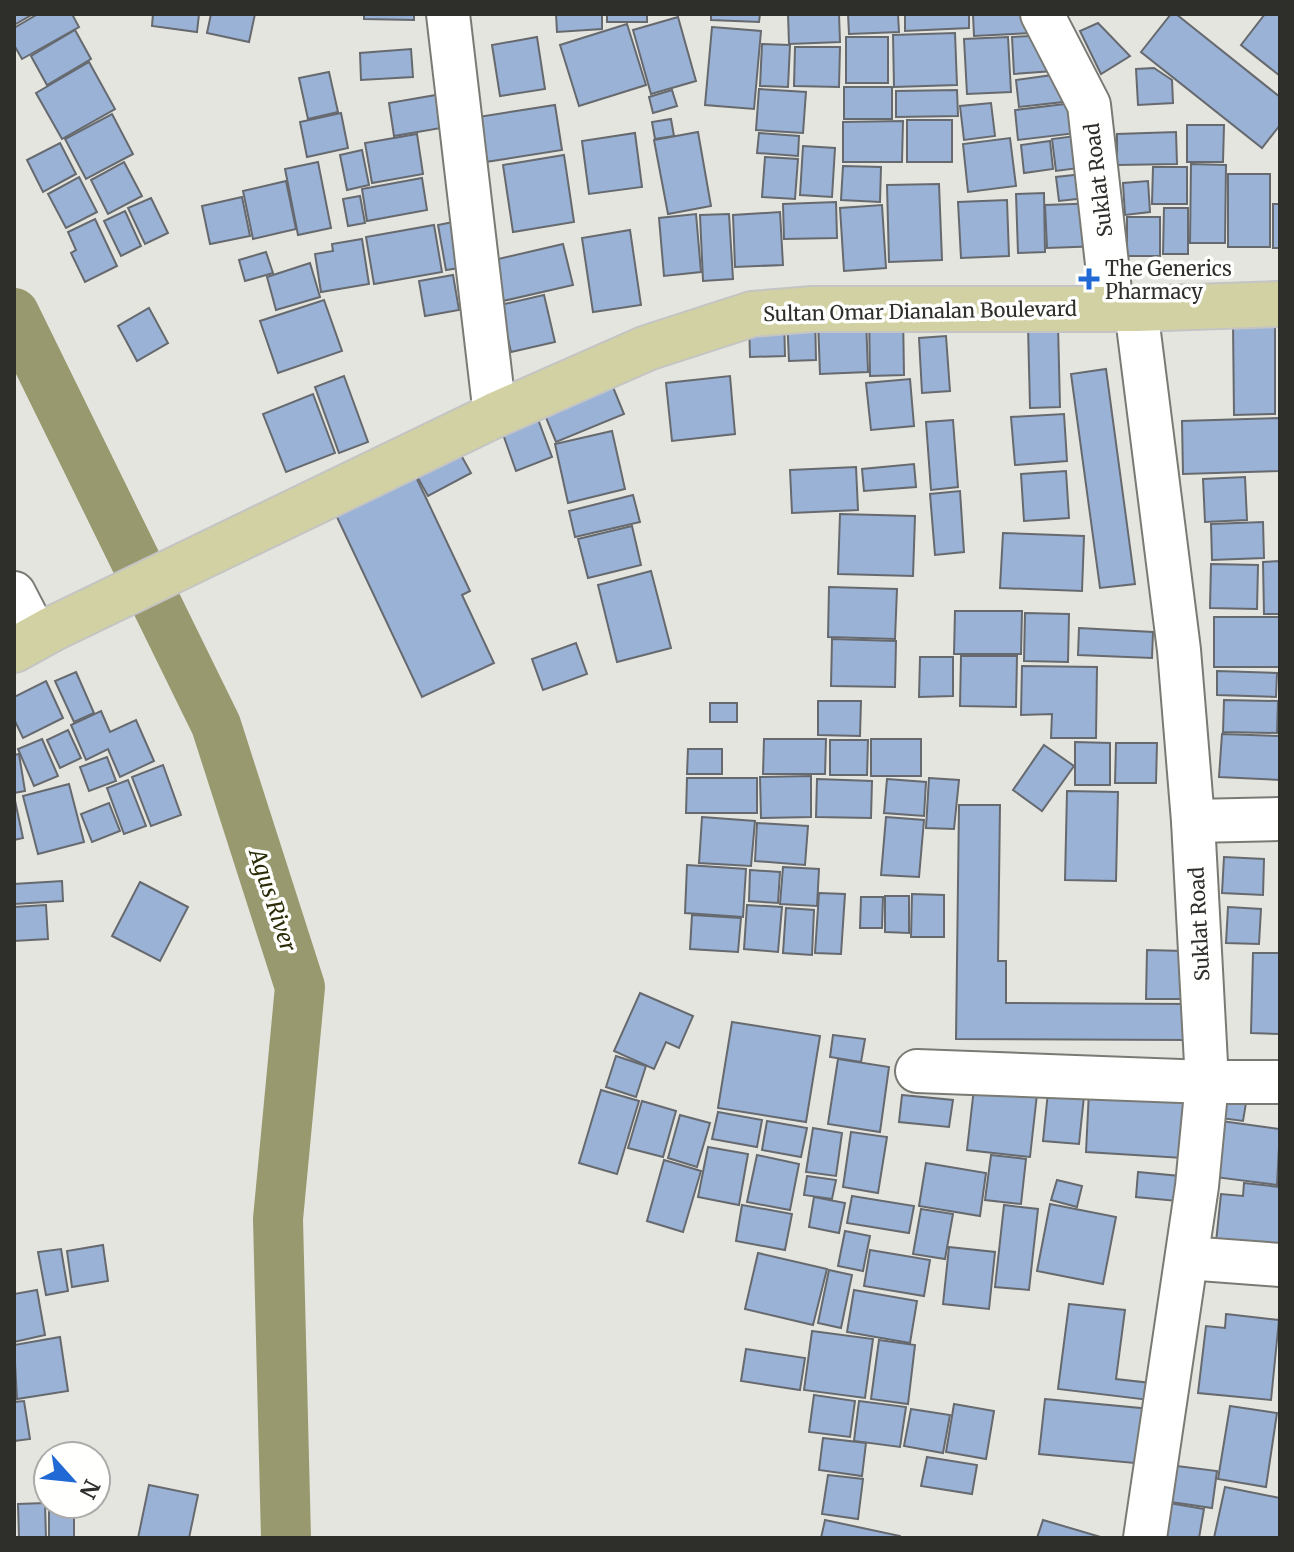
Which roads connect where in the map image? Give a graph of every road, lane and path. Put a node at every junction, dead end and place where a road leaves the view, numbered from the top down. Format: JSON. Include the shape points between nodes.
{"nodes":[{"id":1,"x":448,"y":14,"type":"edge"},
{"id":2,"x":1042,"y":14,"type":"edge"},
{"id":3,"x":1280,"y":304,"type":"edge"},
{"id":4,"x":1124,"y":309,"type":"junction"},
{"id":5,"x":495,"y":415,"type":"junction"},
{"id":6,"x":27,"y":622,"type":"edge"},
{"id":7,"x":1280,"y":819,"type":"edge"},
{"id":8,"x":1193,"y":821,"type":"junction"},
{"id":9,"x":917,"y":1071,"type":"dead end"},
{"id":10,"x":1207,"y":1082,"type":"junction"},
{"id":11,"x":1280,"y":1082,"type":"edge"},
{"id":12,"x":1187,"y":1258,"type":"junction"},
{"id":13,"x":1280,"y":1265,"type":"edge"},
{"id":14,"x":1145,"y":1538,"type":"edge"}],
"edges":[{"from":1,"to":5,"type":"street"},
{"from":2,"to":4,"type":"street","name":"Suklat Road","via":[[1089,105]]},
{"from":3,"to":4,"type":"main road","name":"Sultan Omar Dianalan Boulevard"},
{"from":4,"to":5,"type":"main road","name":"Sultan Omar Dianalan Boulevard","via":[[752,314],[647,348]]},
{"from":4,"to":8,"type":"street","name":"Suklat Road","via":[[1179,650]]},
{"from":5,"to":6,"type":"main road","name":"Sultan Omar Dianalan Boulevard","via":[[269,526]]},
{"from":7,"to":8,"type":"street"},
{"from":8,"to":10,"type":"street","name":"Suklat Road"},
{"from":9,"to":10,"type":"street"},
{"from":10,"to":11,"type":"street"},
{"from":10,"to":12,"type":"street","name":"Suklat Road"},
{"from":12,"to":13,"type":"street"},
{"from":12,"to":14,"type":"street","name":"Suklat Road"}]}
